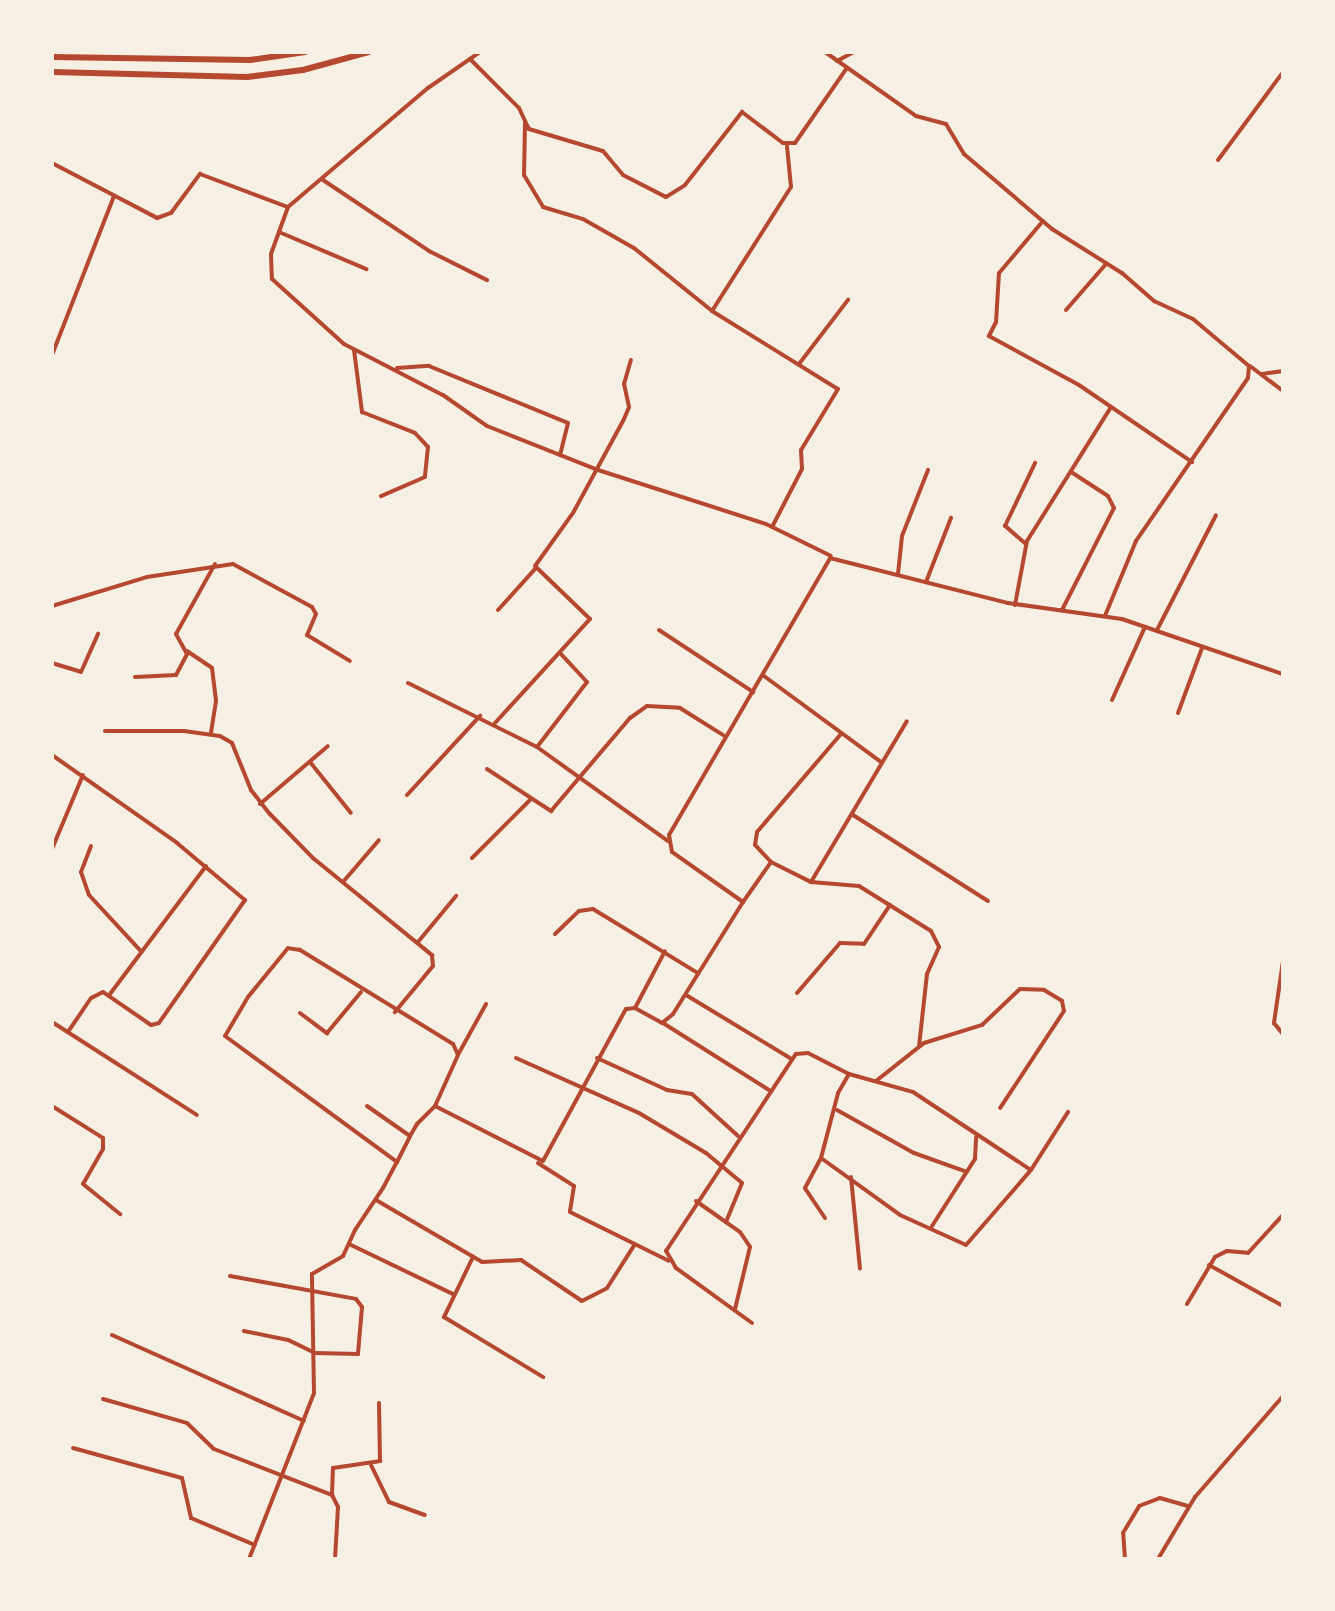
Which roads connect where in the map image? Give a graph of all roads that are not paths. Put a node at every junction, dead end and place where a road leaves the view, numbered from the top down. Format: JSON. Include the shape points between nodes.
{"nodes":[{"id":1,"x":305,"y":52,"type":"edge"},
{"id":2,"x":369,"y":52,"type":"edge"},
{"id":3,"x":480,"y":52,"type":"edge"},
{"id":4,"x":825,"y":52,"type":"edge"},
{"id":5,"x":854,"y":52,"type":"edge"},
{"id":6,"x":52,"y":57,"type":"edge"},
{"id":7,"x":470,"y":59,"type":"junction"},
{"id":8,"x":837,"y":61,"type":"junction"},
{"id":9,"x":847,"y":68,"type":"junction"},
{"id":10,"x":52,"y":72,"type":"edge"},
{"id":11,"x":1283,"y":72,"type":"edge"},
{"id":12,"x":525,"y":123,"type":"junction"},
{"id":13,"x":787,"y":145,"type":"junction"},
{"id":14,"x":1218,"y":160,"type":"dead end"},
{"id":15,"x":52,"y":163,"type":"edge"},
{"id":16,"x":323,"y":180,"type":"junction"},
{"id":17,"x":114,"y":196,"type":"junction"},
{"id":18,"x":288,"y":207,"type":"junction"},
{"id":19,"x":1043,"y":221,"type":"junction"},
{"id":20,"x":279,"y":232,"type":"junction"},
{"id":21,"x":1106,"y":264,"type":"junction"},
{"id":22,"x":366,"y":269,"type":"dead end"},
{"id":23,"x":487,"y":280,"type":"dead end"},
{"id":24,"x":848,"y":300,"type":"dead end"},
{"id":25,"x":1066,"y":310,"type":"dead end"},
{"id":26,"x":712,"y":311,"type":"junction"},
{"id":27,"x":354,"y":350,"type":"junction"},
{"id":28,"x":52,"y":355,"type":"edge"},
{"id":29,"x":631,"y":360,"type":"dead end"},
{"id":30,"x":799,"y":364,"type":"junction"},
{"id":31,"x":1249,"y":366,"type":"junction"},
{"id":32,"x":395,"y":368,"type":"junction"},
{"id":33,"x":1283,"y":371,"type":"edge"},
{"id":34,"x":1260,"y":374,"type":"junction"},
{"id":35,"x":1283,"y":391,"type":"edge"},
{"id":36,"x":1111,"y":407,"type":"junction"},
{"id":37,"x":560,"y":455,"type":"junction"},
{"id":38,"x":1192,"y":462,"type":"junction"},
{"id":39,"x":1035,"y":463,"type":"dead end"},
{"id":40,"x":598,"y":470,"type":"junction"},
{"id":41,"x":928,"y":470,"type":"dead end"},
{"id":42,"x":1071,"y":472,"type":"junction"},
{"id":43,"x":381,"y":496,"type":"dead end"},
{"id":44,"x":1216,"y":515,"type":"dead end"},
{"id":45,"x":951,"y":518,"type":"dead end"},
{"id":46,"x":772,"y":527,"type":"junction"},
{"id":47,"x":1026,"y":544,"type":"junction"},
{"id":48,"x":833,"y":557,"type":"junction"},
{"id":49,"x":215,"y":564,"type":"junction"},
{"id":50,"x":535,"y":569,"type":"junction"},
{"id":51,"x":898,"y":574,"type":"junction"},
{"id":52,"x":926,"y":582,"type":"junction"},
{"id":53,"x":1015,"y":605,"type":"junction"},
{"id":54,"x":52,"y":606,"type":"edge"},
{"id":55,"x":498,"y":610,"type":"dead end"},
{"id":56,"x":1062,"y":610,"type":"junction"},
{"id":57,"x":1105,"y":616,"type":"junction"},
{"id":58,"x":1145,"y":627,"type":"junction"},
{"id":59,"x":659,"y":630,"type":"dead end"},
{"id":60,"x":1157,"y":631,"type":"junction"},
{"id":61,"x":98,"y":634,"type":"dead end"},
{"id":62,"x":1203,"y":647,"type":"junction"},
{"id":63,"x":187,"y":651,"type":"junction"},
{"id":64,"x":561,"y":654,"type":"junction"},
{"id":65,"x":350,"y":661,"type":"dead end"},
{"id":66,"x":52,"y":663,"type":"edge"},
{"id":67,"x":1283,"y":674,"type":"edge"},
{"id":68,"x":763,"y":676,"type":"junction"},
{"id":69,"x":135,"y":677,"type":"dead end"},
{"id":70,"x":408,"y":683,"type":"dead end"},
{"id":71,"x":753,"y":692,"type":"junction"},
{"id":72,"x":1112,"y":700,"type":"dead end"},
{"id":73,"x":1178,"y":713,"type":"dead end"},
{"id":74,"x":480,"y":716,"type":"junction"},
{"id":75,"x":907,"y":721,"type":"dead end"},
{"id":76,"x":495,"y":723,"type":"junction"},
{"id":77,"x":105,"y":731,"type":"dead end"},
{"id":78,"x":211,"y":734,"type":"junction"},
{"id":79,"x":841,"y":734,"type":"junction"},
{"id":80,"x":723,"y":735,"type":"junction"},
{"id":81,"x":328,"y":746,"type":"dead end"},
{"id":82,"x":537,"y":747,"type":"junction"},
{"id":83,"x":52,"y":755,"type":"edge"},
{"id":84,"x":310,"y":762,"type":"junction"},
{"id":85,"x":881,"y":762,"type":"junction"},
{"id":86,"x":487,"y":769,"type":"dead end"},
{"id":87,"x":83,"y":775,"type":"junction"},
{"id":88,"x":580,"y":778,"type":"junction"},
{"id":89,"x":407,"y":795,"type":"dead end"},
{"id":90,"x":530,"y":800,"type":"junction"},
{"id":91,"x":260,"y":804,"type":"junction"},
{"id":92,"x":351,"y":813,"type":"dead end"},
{"id":93,"x":853,"y":815,"type":"junction"},
{"id":94,"x":379,"y":840,"type":"dead end"},
{"id":95,"x":668,"y":841,"type":"junction"},
{"id":96,"x":91,"y":846,"type":"dead end"},
{"id":97,"x":52,"y":849,"type":"edge"},
{"id":98,"x":472,"y":858,"type":"dead end"},
{"id":99,"x":771,"y":862,"type":"junction"},
{"id":100,"x":206,"y":866,"type":"junction"},
{"id":101,"x":343,"y":882,"type":"junction"},
{"id":102,"x":811,"y":882,"type":"junction"},
{"id":103,"x":456,"y":896,"type":"dead end"},
{"id":104,"x":988,"y":901,"type":"dead end"},
{"id":105,"x":743,"y":902,"type":"junction"},
{"id":106,"x":890,"y":905,"type":"junction"},
{"id":107,"x":555,"y":934,"type":"dead end"},
{"id":108,"x":418,"y":942,"type":"junction"},
{"id":109,"x":140,"y":950,"type":"junction"},
{"id":110,"x":665,"y":951,"type":"junction"},
{"id":111,"x":1283,"y":961,"type":"edge"},
{"id":112,"x":698,"y":973,"type":"junction"},
{"id":113,"x":361,"y":992,"type":"junction"},
{"id":114,"x":797,"y":993,"type":"dead end"},
{"id":115,"x":110,"y":994,"type":"junction"},
{"id":116,"x":686,"y":994,"type":"junction"},
{"id":117,"x":486,"y":1004,"type":"dead end"},
{"id":118,"x":635,"y":1008,"type":"junction"},
{"id":119,"x":395,"y":1012,"type":"junction"},
{"id":120,"x":300,"y":1013,"type":"dead end"},
{"id":121,"x":52,"y":1022,"type":"edge"},
{"id":122,"x":662,"y":1023,"type":"junction"},
{"id":123,"x":68,"y":1032,"type":"junction"},
{"id":124,"x":1283,"y":1034,"type":"edge"},
{"id":125,"x":919,"y":1047,"type":"junction"},
{"id":126,"x":458,"y":1055,"type":"junction"},
{"id":127,"x":516,"y":1058,"type":"dead end"},
{"id":128,"x":597,"y":1058,"type":"junction"},
{"id":129,"x":790,"y":1058,"type":"junction"},
{"id":130,"x":849,"y":1074,"type":"junction"},
{"id":131,"x":876,"y":1081,"type":"junction"},
{"id":132,"x":582,"y":1086,"type":"junction"},
{"id":133,"x":769,"y":1090,"type":"junction"},
{"id":134,"x":52,"y":1106,"type":"edge"},
{"id":135,"x":367,"y":1106,"type":"dead end"},
{"id":136,"x":435,"y":1106,"type":"junction"},
{"id":137,"x":1000,"y":1108,"type":"dead end"},
{"id":138,"x":837,"y":1110,"type":"junction"},
{"id":139,"x":1068,"y":1112,"type":"dead end"},
{"id":140,"x":197,"y":1115,"type":"dead end"},
{"id":141,"x":410,"y":1136,"type":"junction"},
{"id":142,"x":738,"y":1136,"type":"junction"},
{"id":143,"x":976,"y":1137,"type":"junction"},
{"id":144,"x":821,"y":1158,"type":"junction"},
{"id":145,"x":397,"y":1162,"type":"junction"},
{"id":146,"x":538,"y":1163,"type":"junction"},
{"id":147,"x":719,"y":1165,"type":"junction"},
{"id":148,"x":1031,"y":1170,"type":"junction"},
{"id":149,"x":967,"y":1172,"type":"junction"},
{"id":150,"x":851,"y":1177,"type":"junction"},
{"id":151,"x":1283,"y":1189,"type":"edge"},
{"id":152,"x":1283,"y":1195,"type":"edge"},
{"id":153,"x":376,"y":1200,"type":"junction"},
{"id":154,"x":696,"y":1201,"type":"junction"},
{"id":155,"x":120,"y":1214,"type":"dead end"},
{"id":156,"x":1283,"y":1215,"type":"edge"},
{"id":157,"x":825,"y":1218,"type":"dead end"},
{"id":158,"x":726,"y":1222,"type":"junction"},
{"id":159,"x":932,"y":1227,"type":"junction"},
{"id":160,"x":349,"y":1244,"type":"junction"},
{"id":161,"x":635,"y":1244,"type":"junction"},
{"id":162,"x":473,"y":1257,"type":"junction"},
{"id":163,"x":669,"y":1261,"type":"junction"},
{"id":164,"x":1209,"y":1265,"type":"junction"},
{"id":165,"x":860,"y":1269,"type":"dead end"},
{"id":166,"x":230,"y":1276,"type":"dead end"},
{"id":167,"x":312,"y":1290,"type":"junction"},
{"id":168,"x":453,"y":1294,"type":"junction"},
{"id":169,"x":1187,"y":1304,"type":"dead end"},
{"id":170,"x":1283,"y":1306,"type":"edge"},
{"id":171,"x":735,"y":1309,"type":"junction"},
{"id":172,"x":752,"y":1323,"type":"dead end"},
{"id":173,"x":244,"y":1331,"type":"dead end"},
{"id":174,"x":112,"y":1335,"type":"dead end"},
{"id":175,"x":315,"y":1353,"type":"junction"},
{"id":176,"x":543,"y":1377,"type":"dead end"},
{"id":177,"x":1283,"y":1396,"type":"edge"},
{"id":178,"x":103,"y":1399,"type":"dead end"},
{"id":179,"x":379,"y":1403,"type":"dead end"},
{"id":180,"x":304,"y":1421,"type":"junction"},
{"id":181,"x":73,"y":1448,"type":"dead end"},
{"id":182,"x":371,"y":1465,"type":"junction"},
{"id":183,"x":283,"y":1476,"type":"junction"},
{"id":184,"x":332,"y":1495,"type":"junction"},
{"id":185,"x":1188,"y":1506,"type":"junction"},
{"id":186,"x":425,"y":1515,"type":"dead end"},
{"id":187,"x":255,"y":1545,"type":"junction"},
{"id":188,"x":249,"y":1559,"type":"edge"},
{"id":189,"x":335,"y":1559,"type":"edge"},
{"id":190,"x":1125,"y":1559,"type":"edge"},
{"id":191,"x":1158,"y":1559,"type":"edge"}],
"edges":[{"from":1,"to":6,"type":"highway","via":[[250,60]]},
{"from":2,"to":10,"type":"highway","via":[[303,70],[247,77]]},
{"from":3,"to":7,"type":"street"},
{"from":4,"to":8,"type":"street"},
{"from":5,"to":8,"type":"street"},
{"from":7,"to":12,"type":"street","via":[[519,108]]},
{"from":7,"to":16,"type":"street","via":[[409,103]]},
{"from":8,"to":9,"type":"street"},
{"from":9,"to":13,"type":"street","via":[[795,143]]},
{"from":9,"to":19,"type":"street","via":[[916,116],[946,124],[964,154]]},
{"from":11,"to":14,"type":"street"},
{"from":12,"to":13,"type":"street","via":[[536,132],[603,151],[623,175],[666,197],[685,185],[742,112]]},
{"from":12,"to":26,"type":"street","via":[[524,175],[543,207],[583,219],[634,248]]},
{"from":13,"to":26,"type":"street","via":[[791,187]]},
{"from":15,"to":17,"type":"street"},
{"from":16,"to":18,"type":"street"},
{"from":16,"to":23,"type":"street","via":[[429,251]]},
{"from":17,"to":18,"type":"street","via":[[165,218],[200,174]]},
{"from":17,"to":28,"type":"street"},
{"from":18,"to":20,"type":"street"},
{"from":19,"to":21,"type":"street"},
{"from":19,"to":36,"type":"street","via":[[999,273],[996,322],[989,336]]},
{"from":20,"to":22,"type":"street"},
{"from":20,"to":27,"type":"street","via":[[269,265],[278,288]]},
{"from":21,"to":25,"type":"street"},
{"from":21,"to":31,"type":"street","via":[[1154,301],[1193,319]]},
{"from":24,"to":30,"type":"street"},
{"from":26,"to":30,"type":"street"},
{"from":27,"to":32,"type":"street"},
{"from":27,"to":43,"type":"street","via":[[362,412],[421,436],[428,447],[425,477]]},
{"from":29,"to":40,"type":"street","via":[[624,384],[629,407]]},
{"from":30,"to":46,"type":"street","via":[[835,385],[838,394],[801,450],[802,469]]},
{"from":31,"to":34,"type":"street"},
{"from":31,"to":38,"type":"street","via":[[1248,378]]},
{"from":32,"to":37,"type":"street","via":[[487,426]]},
{"from":32,"to":37,"type":"street","via":[[429,366],[568,423]]},
{"from":33,"to":34,"type":"street"},
{"from":34,"to":35,"type":"street"},
{"from":36,"to":38,"type":"street"},
{"from":36,"to":42,"type":"street"},
{"from":37,"to":40,"type":"street"},
{"from":38,"to":57,"type":"street","via":[[1165,493],[1136,541]]},
{"from":39,"to":47,"type":"street","via":[[1005,526]]},
{"from":40,"to":46,"type":"street"},
{"from":40,"to":50,"type":"street"},
{"from":41,"to":51,"type":"street","via":[[902,536]]},
{"from":42,"to":47,"type":"street"},
{"from":42,"to":56,"type":"street","via":[[1108,496],[1114,508]]},
{"from":44,"to":60,"type":"street"},
{"from":45,"to":52,"type":"street"},
{"from":46,"to":48,"type":"street"},
{"from":47,"to":53,"type":"street"},
{"from":48,"to":51,"type":"street"},
{"from":48,"to":68,"type":"street"},
{"from":49,"to":54,"type":"street","via":[[147,577]]},
{"from":49,"to":63,"type":"street","via":[[176,634]]},
{"from":49,"to":65,"type":"street","via":[[233,564],[312,607],[316,614],[307,635]]},
{"from":50,"to":55,"type":"street"},
{"from":50,"to":64,"type":"street","via":[[590,615]]},
{"from":51,"to":52,"type":"street"},
{"from":52,"to":53,"type":"street"},
{"from":53,"to":56,"type":"street"},
{"from":56,"to":57,"type":"street"},
{"from":57,"to":58,"type":"street"},
{"from":58,"to":60,"type":"street"},
{"from":58,"to":72,"type":"street"},
{"from":59,"to":71,"type":"street"},
{"from":60,"to":62,"type":"street"},
{"from":61,"to":66,"type":"street","via":[[81,672]]},
{"from":62,"to":67,"type":"street"},
{"from":62,"to":73,"type":"street"},
{"from":63,"to":69,"type":"street","via":[[173,677]]},
{"from":63,"to":78,"type":"street","via":[[212,668],[216,701]]},
{"from":64,"to":76,"type":"street"},
{"from":64,"to":82,"type":"street","via":[[587,682]]},
{"from":68,"to":71,"type":"street"},
{"from":68,"to":79,"type":"street"},
{"from":70,"to":74,"type":"street"},
{"from":71,"to":80,"type":"street"},
{"from":74,"to":76,"type":"street"},
{"from":74,"to":89,"type":"street"},
{"from":75,"to":85,"type":"street"},
{"from":76,"to":82,"type":"street"},
{"from":77,"to":78,"type":"street"},
{"from":78,"to":91,"type":"street","via":[[227,739],[239,752]]},
{"from":79,"to":85,"type":"street"},
{"from":79,"to":99,"type":"street","via":[[757,832],[755,845]]},
{"from":80,"to":88,"type":"street","via":[[680,708],[647,706],[630,718]]},
{"from":80,"to":95,"type":"street"},
{"from":81,"to":84,"type":"street"},
{"from":82,"to":88,"type":"street"},
{"from":83,"to":87,"type":"street"},
{"from":84,"to":91,"type":"street"},
{"from":84,"to":92,"type":"street"},
{"from":85,"to":93,"type":"street"},
{"from":86,"to":90,"type":"street"},
{"from":87,"to":97,"type":"street"},
{"from":87,"to":100,"type":"street"},
{"from":88,"to":90,"type":"street","via":[[551,811]]},
{"from":88,"to":95,"type":"street"},
{"from":90,"to":98,"type":"street"},
{"from":91,"to":101,"type":"street"},
{"from":93,"to":102,"type":"street"},
{"from":93,"to":104,"type":"street"},
{"from":94,"to":101,"type":"street"},
{"from":95,"to":105,"type":"street","via":[[672,852]]},
{"from":96,"to":109,"type":"street","via":[[81,872],[89,895]]},
{"from":99,"to":102,"type":"street"},
{"from":99,"to":105,"type":"street"},
{"from":100,"to":109,"type":"street"},
{"from":100,"to":115,"type":"street","via":[[245,900],[159,1023],[151,1025]]},
{"from":101,"to":108,"type":"street"},
{"from":102,"to":106,"type":"street","via":[[859,886]]},
{"from":103,"to":108,"type":"street"},
{"from":105,"to":112,"type":"street"},
{"from":106,"to":114,"type":"street","via":[[864,944],[840,943]]},
{"from":106,"to":125,"type":"street","via":[[938,940],[925,984]]},
{"from":107,"to":110,"type":"street","via":[[579,911],[593,909]]},
{"from":108,"to":119,"type":"street","via":[[434,962]]},
{"from":109,"to":115,"type":"street"},
{"from":110,"to":112,"type":"street"},
{"from":110,"to":118,"type":"street"},
{"from":111,"to":124,"type":"street","via":[[1274,1023]]},
{"from":112,"to":116,"type":"street"},
{"from":113,"to":119,"type":"street"},
{"from":113,"to":120,"type":"street","via":[[327,1033]]},
{"from":113,"to":145,"type":"street","via":[[300,950],[288,948],[224,1032]]},
{"from":115,"to":123,"type":"street","via":[[91,998]]},
{"from":116,"to":122,"type":"street"},
{"from":116,"to":129,"type":"street"},
{"from":117,"to":126,"type":"street"},
{"from":118,"to":122,"type":"street"},
{"from":118,"to":128,"type":"street","via":[[622,1015]]},
{"from":119,"to":126,"type":"street","via":[[453,1044]]},
{"from":121,"to":123,"type":"street"},
{"from":122,"to":133,"type":"street"},
{"from":123,"to":140,"type":"street"},
{"from":125,"to":131,"type":"street"},
{"from":125,"to":137,"type":"street","via":[[982,1025],[1025,987],[1062,1001],[1064,1011]]},
{"from":126,"to":136,"type":"street"},
{"from":127,"to":132,"type":"street"},
{"from":128,"to":132,"type":"street"},
{"from":128,"to":142,"type":"street","via":[[667,1090],[697,1097]]},
{"from":129,"to":130,"type":"street","via":[[804,1051]]},
{"from":129,"to":133,"type":"street"},
{"from":130,"to":131,"type":"street"},
{"from":130,"to":138,"type":"street","via":[[838,1093]]},
{"from":131,"to":143,"type":"street","via":[[923,1097]]},
{"from":132,"to":146,"type":"street","via":[[548,1156]]},
{"from":132,"to":147,"type":"street","via":[[683,1137]]},
{"from":133,"to":142,"type":"street"},
{"from":134,"to":155,"type":"street","via":[[103,1138],[103,1149],[83,1184]]},
{"from":135,"to":141,"type":"street"},
{"from":136,"to":141,"type":"street"},
{"from":136,"to":146,"type":"street"},
{"from":138,"to":144,"type":"street"},
{"from":138,"to":149,"type":"street","via":[[914,1153]]},
{"from":139,"to":148,"type":"street"},
{"from":141,"to":145,"type":"street"},
{"from":142,"to":147,"type":"street"},
{"from":143,"to":148,"type":"street"},
{"from":143,"to":149,"type":"street","via":[[975,1159]]},
{"from":144,"to":150,"type":"street"},
{"from":144,"to":157,"type":"street","via":[[805,1188]]},
{"from":145,"to":153,"type":"street"},
{"from":146,"to":161,"type":"street","via":[[574,1186],[570,1212]]},
{"from":147,"to":154,"type":"street"},
{"from":147,"to":158,"type":"street","via":[[742,1183]]},
{"from":148,"to":159,"type":"street","via":[[970,1244]]},
{"from":149,"to":159,"type":"street"},
{"from":150,"to":159,"type":"street","via":[[900,1215]]},
{"from":150,"to":165,"type":"street"},
{"from":151,"to":152,"type":"street"},
{"from":153,"to":160,"type":"street"},
{"from":153,"to":162,"type":"street"},
{"from":154,"to":158,"type":"street"},
{"from":154,"to":163,"type":"street","via":[[668,1245]]},
{"from":156,"to":164,"type":"street","via":[[1248,1253],[1221,1252]]},
{"from":158,"to":171,"type":"street","via":[[750,1247]]},
{"from":160,"to":167,"type":"street","via":[[340,1260],[315,1269]]},
{"from":160,"to":168,"type":"street"},
{"from":161,"to":162,"type":"street","via":[[607,1288],[582,1301],[521,1260],[489,1264]]},
{"from":161,"to":163,"type":"street"},
{"from":162,"to":168,"type":"street"},
{"from":163,"to":171,"type":"street"},
{"from":164,"to":169,"type":"street"},
{"from":164,"to":170,"type":"street"},
{"from":166,"to":167,"type":"street"},
{"from":167,"to":175,"type":"street"},
{"from":167,"to":175,"type":"street","via":[[356,1299],[362,1307],[358,1354]]},
{"from":168,"to":176,"type":"street","via":[[443,1313],[448,1321]]},
{"from":171,"to":172,"type":"street"},
{"from":173,"to":175,"type":"street","via":[[288,1340]]},
{"from":174,"to":180,"type":"street"},
{"from":175,"to":180,"type":"street","via":[[315,1386]]},
{"from":177,"to":185,"type":"street"},
{"from":178,"to":183,"type":"street","via":[[187,1423],[214,1449]]},
{"from":179,"to":182,"type":"street","via":[[384,1450],[380,1461]]},
{"from":180,"to":183,"type":"street"},
{"from":181,"to":187,"type":"street","via":[[182,1478],[191,1518]]},
{"from":182,"to":184,"type":"street","via":[[333,1468]]},
{"from":182,"to":186,"type":"street","via":[[389,1502]]},
{"from":183,"to":184,"type":"street"},
{"from":183,"to":187,"type":"street"},
{"from":184,"to":189,"type":"street","via":[[338,1507]]},
{"from":185,"to":190,"type":"street","via":[[1160,1498],[1139,1506],[1123,1533]]},
{"from":185,"to":191,"type":"street"},
{"from":187,"to":188,"type":"street"}]}
